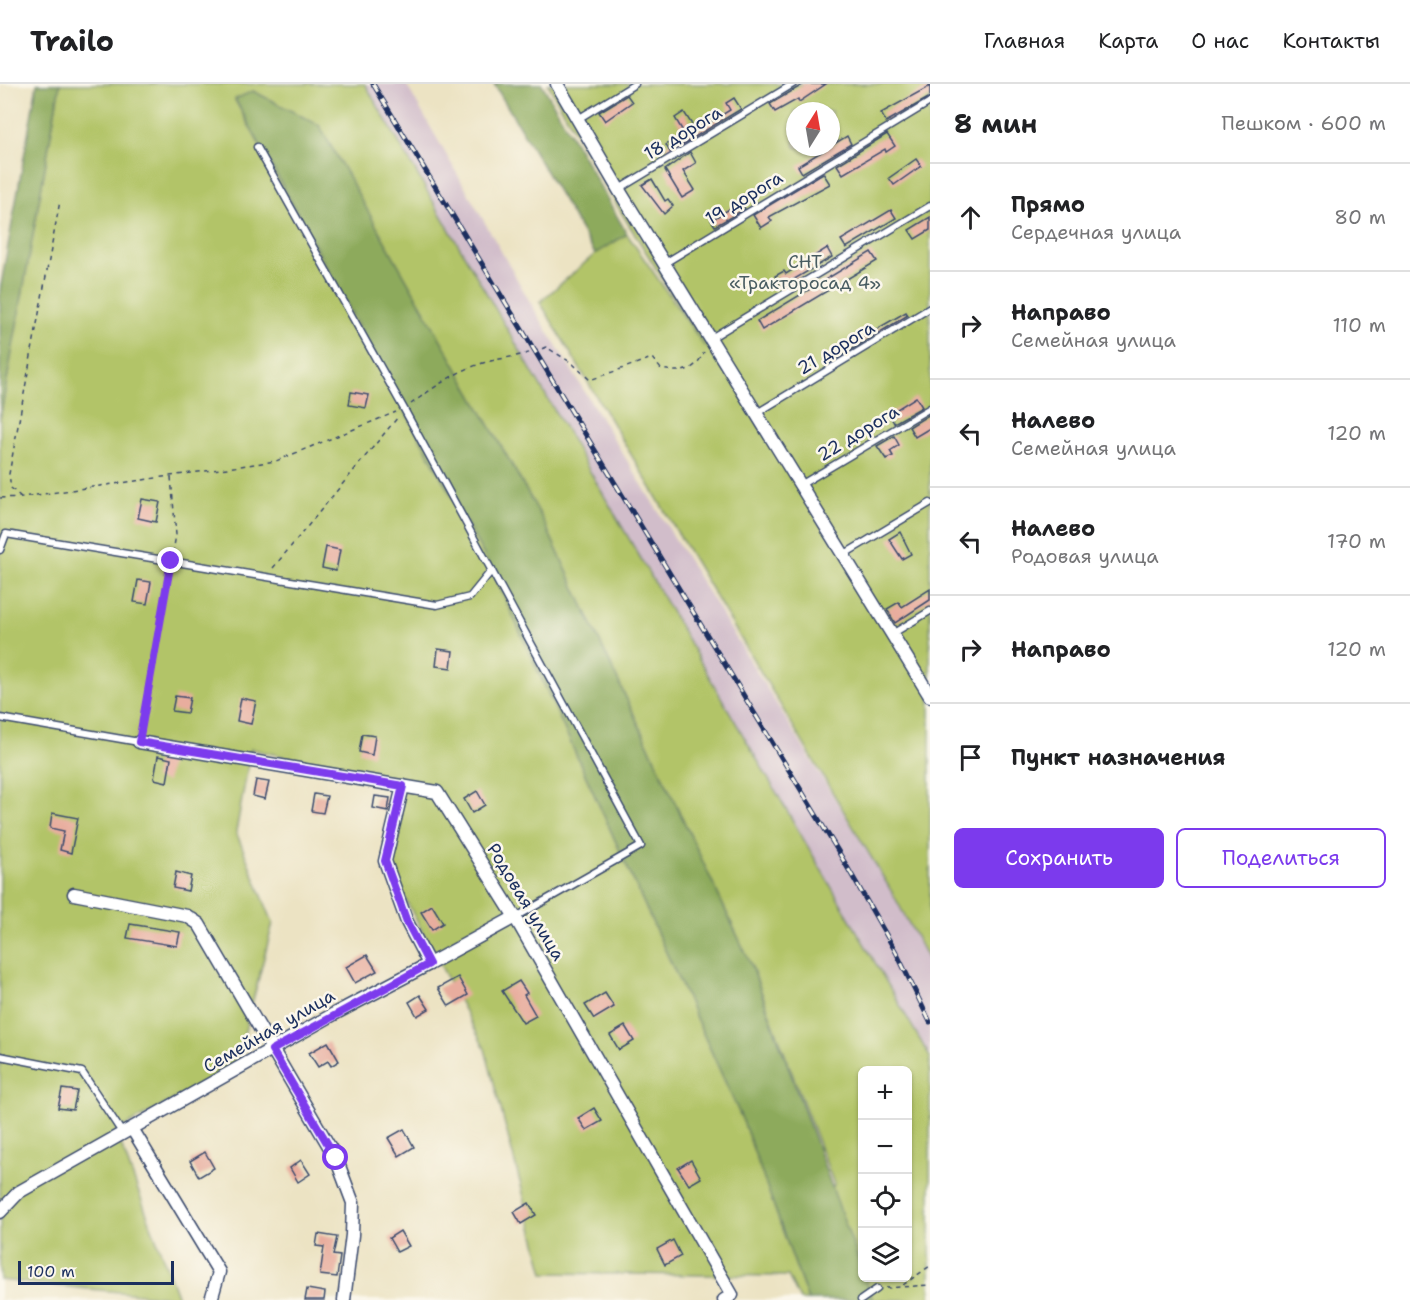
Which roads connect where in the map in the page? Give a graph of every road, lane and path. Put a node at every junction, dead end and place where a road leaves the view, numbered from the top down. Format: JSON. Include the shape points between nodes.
{"nodes":[{"id":1,"x":557,"y":84,"type":"edge"},
{"id":2,"x":635,"y":84,"type":"edge"},
{"id":3,"x":793,"y":84,"type":"edge"},
{"id":4,"x":930,"y":102,"type":"edge"},
{"id":5,"x":578,"y":119,"type":"junction"},
{"id":6,"x":257,"y":147,"type":"dead end"},
{"id":7,"x":619,"y":190,"type":"junction"},
{"id":8,"x":60,"y":201,"type":"dead end"},
{"id":9,"x":930,"y":206,"type":"edge"},
{"id":10,"x":665,"y":263,"type":"junction"},
{"id":11,"x":930,"y":308,"type":"edge"},
{"id":12,"x":711,"y":338,"type":"junction"},
{"id":13,"x":930,"y":408,"type":"edge"},
{"id":14,"x":404,"y":409,"type":"junction"},
{"id":15,"x":757,"y":413,"type":"junction"},
{"id":16,"x":171,"y":476,"type":"junction"},
{"id":17,"x":802,"y":484,"type":"junction"},
{"id":18,"x":22,"y":497,"type":"junction"},
{"id":19,"x":0,"y":498,"type":"edge"},
{"id":20,"x":930,"y":503,"type":"edge"},
{"id":21,"x":0,"y":550,"type":"edge"},
{"id":22,"x":843,"y":555,"type":"junction"},
{"id":23,"x":171,"y":561,"type":"junction"},
{"id":24,"x":492,"y":570,"type":"junction"},
{"id":25,"x":267,"y":577,"type":"junction"},
{"id":26,"x":930,"y":611,"type":"edge"},
{"id":27,"x":890,"y":635,"type":"junction"},
{"id":28,"x":930,"y":696,"type":"edge"},
{"id":29,"x":0,"y":718,"type":"edge"},
{"id":30,"x":139,"y":742,"type":"junction"},
{"id":31,"x":403,"y":786,"type":"junction"},
{"id":32,"x":74,"y":894,"type":"dead end"},
{"id":33,"x":515,"y":917,"type":"junction"},
{"id":34,"x":429,"y":964,"type":"junction"},
{"id":35,"x":272,"y":1050,"type":"junction"},
{"id":36,"x":0,"y":1056,"type":"edge"},
{"id":37,"x":128,"y":1132,"type":"junction"},
{"id":38,"x":0,"y":1212,"type":"edge"},
{"id":39,"x":930,"y":1266,"type":"edge"},
{"id":40,"x":930,"y":1284,"type":"edge"},
{"id":41,"x":902,"y":1286,"type":"junction"},
{"id":42,"x":877,"y":1289,"type":"joint"},
{"id":43,"x":728,"y":1298,"type":"edge"},
{"id":44,"x":211,"y":1300,"type":"edge"},
{"id":45,"x":344,"y":1300,"type":"edge"},
{"id":46,"x":861,"y":1300,"type":"edge"}],
"edges":[{"from":1,"to":5,"type":"street"},
{"from":2,"to":5,"type":"lane"},
{"from":3,"to":7,"type":"lane","name":"18 дорога"},
{"from":4,"to":10,"type":"lane","name":"19 дорога"},
{"from":5,"to":7,"type":"street"},
{"from":6,"to":14,"type":"lane"},
{"from":7,"to":10,"type":"street"},
{"from":8,"to":18,"type":"path","via":[[9,474],[11,488]]},
{"from":9,"to":12,"type":"lane"},
{"from":10,"to":12,"type":"street"},
{"from":11,"to":15,"type":"lane","name":"21 дорога"},
{"from":12,"to":14,"type":"path","via":[[698,363],[681,373],[661,369],[652,357],[590,380],[546,347],[481,364],[443,381]]},
{"from":12,"to":15,"type":"street"},
{"from":13,"to":17,"type":"lane","name":"22 дорога"},
{"from":14,"to":16,"type":"path","via":[[276,461]]},
{"from":14,"to":24,"type":"lane"},
{"from":14,"to":25,"type":"path"},
{"from":15,"to":17,"type":"street"},
{"from":16,"to":18,"type":"path"},
{"from":16,"to":23,"type":"path","via":[[176,535]]},
{"from":17,"to":22,"type":"street"},
{"from":18,"to":19,"type":"path"},
{"from":20,"to":22,"type":"lane"},
{"from":21,"to":23,"type":"lane","via":[[6,534]]},
{"from":22,"to":27,"type":"street"},
{"from":23,"to":25,"type":"lane"},
{"from":23,"to":30,"type":"path"},
{"from":24,"to":25,"type":"lane","via":[[470,597],[437,605]]},
{"from":24,"to":33,"type":"lane","via":[[641,846]]},
{"from":26,"to":27,"type":"lane"},
{"from":27,"to":28,"type":"street"},
{"from":29,"to":30,"type":"lane"},
{"from":30,"to":31,"type":"street","name":"Родовая улица"},
{"from":31,"to":33,"type":"street","name":"Родовая улица","via":[[437,792]]},
{"from":31,"to":34,"type":"street","via":[[385,861],[407,922]]},
{"from":32,"to":35,"type":"street","via":[[187,916],[199,924]]},
{"from":33,"to":34,"type":"street","name":"Семейная улица"},
{"from":33,"to":43,"type":"street","name":"Родовая улица"},
{"from":34,"to":35,"type":"street","name":"Семейная улица"},
{"from":35,"to":37,"type":"street","name":"Семейная улица"},
{"from":35,"to":45,"type":"street","via":[[336,1158],[353,1203]]},
{"from":36,"to":37,"type":"lane","via":[[82,1072]]},
{"from":37,"to":38,"type":"street","name":"Семейная улица","via":[[19,1192]]},
{"from":37,"to":44,"type":"street","via":[[219,1272]]},
{"from":39,"to":41,"type":"path"},
{"from":40,"to":41,"type":"path"},
{"from":41,"to":42,"type":"path"},
{"from":42,"to":46,"type":"lane"}]}
